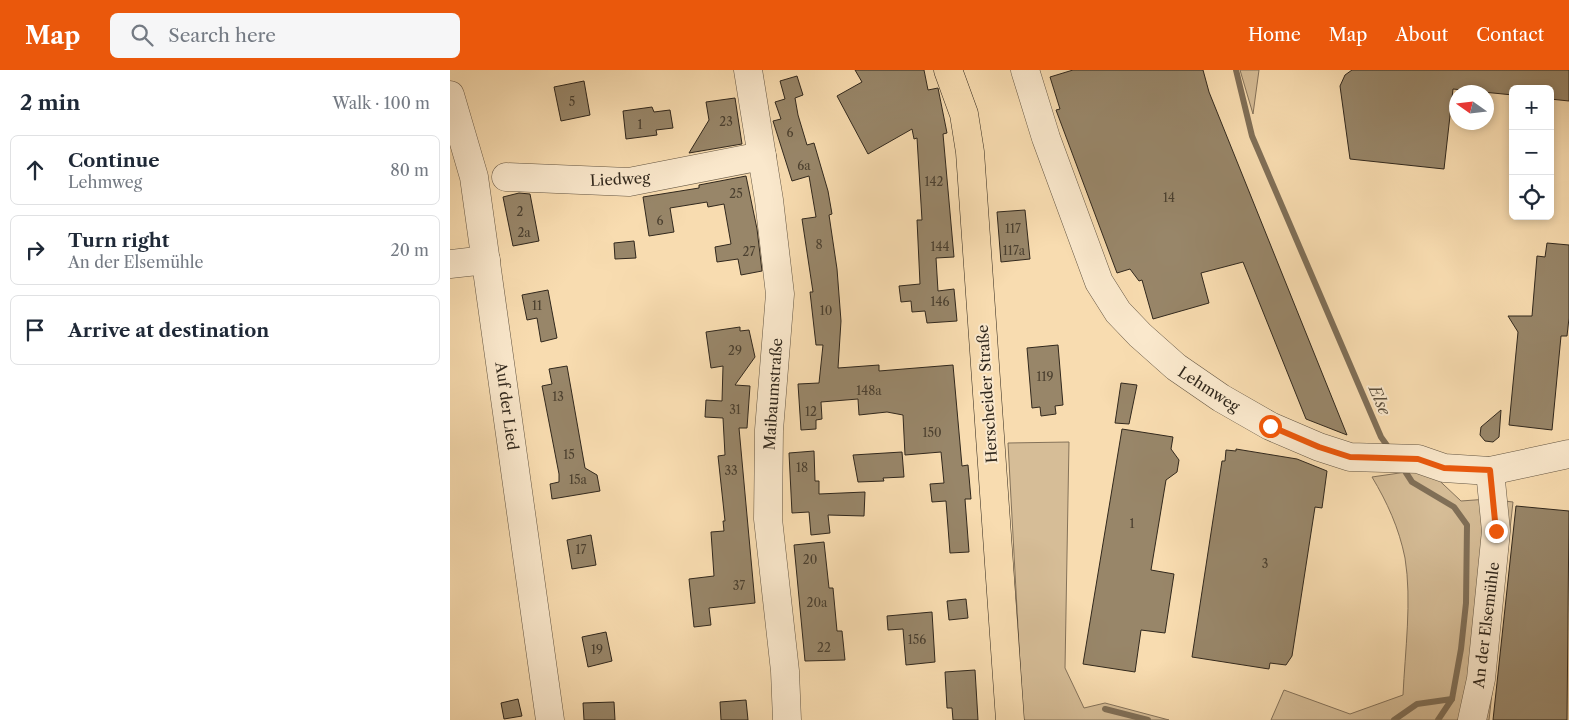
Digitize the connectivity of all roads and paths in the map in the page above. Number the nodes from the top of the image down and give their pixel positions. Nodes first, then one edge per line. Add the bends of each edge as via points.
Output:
1 (748, 70) edge
2 (948, 70) edge
3 (1025, 70) edge
4 (450, 95) edge
5 (762, 156) junction
6 (506, 177) dead end
7 (486, 260) junction
8 (450, 264) edge
9 (1569, 454) edge
10 (1490, 470) junction
11 (550, 720) edge
12 (787, 720) edge
13 (1010, 720) edge
14 (1472, 720) edge

1 - 5 street, Maibaumstraße
2 - 13 main road, Herscheider Straße via 964,114 970,152
3 - 10 street, Lehmweg via 1046,138 1099,282 1118,312 1176,367 1270,426 1319,447 1350,457 1418,459 1444,468
4 - 7 street, Auf der Lied via 474,177
5 - 6 street, Liedweg via 629,182
5 - 12 street, Maibaumstraße via 780,294 769,430 768,519 785,671
7 - 8 street
7 - 11 street, Auf der Lied
9 - 10 street, Lehmweg
10 - 14 street, An der Elsemühle via 1496,531 1481,679

